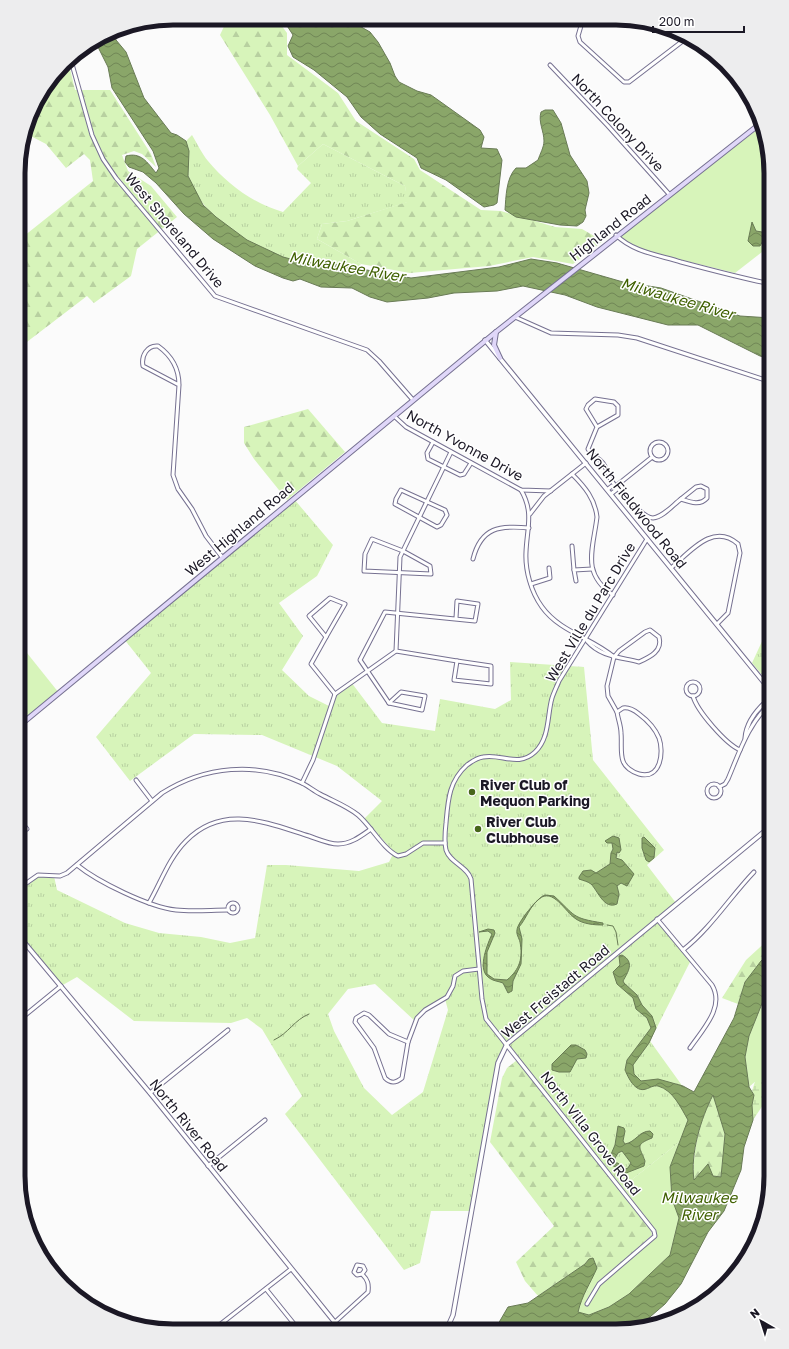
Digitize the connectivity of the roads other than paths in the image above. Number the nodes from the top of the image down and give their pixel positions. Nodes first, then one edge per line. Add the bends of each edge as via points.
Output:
1 (581, 25) edge
2 (683, 41) edge
3 (72, 64) edge
4 (550, 65) dead end
5 (756, 127) edge
6 (669, 194) junction
7 (616, 236) junction
8 (764, 283) edge
9 (515, 317) junction
10 (496, 332) junction
11 (485, 340) junction
12 (474, 350) joint
13 (500, 358) junction
14 (764, 380) edge
15 (179, 385) junction
16 (413, 400) junction
17 (394, 416) junction
18 (597, 427) junction
19 (432, 442) junction
20 (451, 452) junction
21 (651, 458) junction
22 (471, 463) junction
23 (586, 463) junction
24 (444, 467) junction
25 (572, 474) junction
26 (616, 486) junction
27 (608, 489) junction
28 (521, 490) junction
29 (551, 492) junction
30 (611, 494) junction
31 (681, 499) junction
32 (426, 502) junction
33 (530, 514) junction
34 (419, 517) junction
35 (529, 528) junction
36 (647, 538) junction
37 (572, 546) dead end
38 (403, 551) junction
39 (222, 558) junction
40 (473, 558) dead end
41 (549, 568) dead end
42 (671, 568) junction
43 (592, 569) junction
44 (574, 570) junction
45 (398, 572) junction
46 (576, 581) dead end
47 (531, 584) junction
48 (613, 595) junction
49 (396, 613) junction
50 (456, 618) junction
51 (717, 624) junction
52 (326, 637) junction
53 (586, 640) junction
54 (396, 652) junction
55 (614, 657) junction
56 (457, 661) junction
57 (368, 670) junction
58 (764, 682) edge
59 (335, 694) junction
60 (693, 696) junction
61 (389, 702) junction
62 (764, 706) edge
63 (617, 712) junction
64 (25, 721) edge
65 (740, 750) junction
66 (136, 780) dead end
67 (302, 784) junction
68 (719, 787) junction
69 (152, 801) junction
70 (25, 827) edge
71 (27, 829) dead end
72 (371, 829) junction
73 (764, 832) edge
74 (445, 844) junction
75 (77, 864) junction
76 (754, 872) dead end
77 (25, 883) edge
78 (149, 903) junction
79 (228, 910) dead end
80 (657, 920) junction
81 (25, 943) edge
82 (683, 950) junction
83 (480, 969) junction
84 (61, 986) junction
85 (25, 1015) edge
86 (228, 1030) dead end
87 (408, 1042) junction
88 (507, 1044) junction
89 (690, 1048) dead end
90 (150, 1093) junction
91 (265, 1120) dead end
92 (208, 1166) junction
93 (291, 1269) junction
94 (362, 1274) dead end
95 (266, 1289) junction
96 (587, 1304) dead end
97 (335, 1322) joint
98 (223, 1323) edge
99 (294, 1324) edge
100 (449, 1324) edge

1 - 2 street via 578,36 580,42 624,82 629,82
3 - 16 street, West Shoreland Drive via 92,135 103,159 215,296 367,350
4 - 6 street, North Colony Drive
5 - 6 main road, Highland Road
6 - 7 main road, Highland Road
7 - 8 street via 624,243 640,250 734,277
7 - 9 main road, Highland Road
9 - 10 main road, Highland Road
9 - 14 street via 551,333 637,338
10 - 11 main road, Highland Road
10 - 13 main road via 494,345
11 - 12 main road, Highland Road
11 - 13 street, North Fieldwood Road
12 - 16 main road, West Highland Road
13 - 23 street, North Fieldwood Road
15 - 15 street via 179,373 164,350 158,346 150,348 143,357 143,366
15 - 39 street via 173,475 178,489
16 - 17 main road, West Highland Road
17 - 19 street, North Yvonne Drive via 401,424
17 - 39 main road, West Highland Road
18 - 18 street via 618,416 618,406 614,402 595,399 588,405 586,410
18 - 26 street via 588,449 591,455 603,463
19 - 20 street, North Yvonne Drive
19 - 24 street via 427,457
20 - 22 street, North Yvonne Drive
20 - 24 street
21 - 21 street via 660,460 665,457 668,451 665,445 660,442 653,444 650,450
21 - 26 street
22 - 24 street via 462,476
22 - 28 street, North Yvonne Drive
23 - 25 street
23 - 27 street, North Fieldwood Road
24 - 32 street
25 - 29 street
25 - 43 street via 589,493 596,510 590,562
26 - 27 street
26 - 30 street via 616,490
26 - 31 street via 625,498 648,517 661,515
27 - 30 street, North Fieldwood Road
28 - 29 street, North Yvonne Drive
28 - 33 street
29 - 33 street via 544,496
30 - 36 street, North Fieldwood Road
31 - 31 street via 702,502 708,498 708,493 701,486 696,487
32 - 34 street
32 - 34 street via 444,510 447,515 439,526
32 - 34 street via 404,490 396,499 395,504
33 - 35 street
34 - 38 street
35 - 40 street via 506,526 490,532 483,537
35 - 47 street via 526,553
36 - 42 street, North Fieldwood Road
36 - 48 street, West Ville du Parc Drive
37 - 44 street
38 - 45 street
38 - 45 street via 430,566 431,574
38 - 45 street via 372,539 365,554 364,571
39 - 64 main road, West Highland Road
41 - 47 street via 550,578
42 - 51 street, North Fieldwood Road
42 - 51 street via 704,540 713,536 731,537 738,544 740,553 728,613
43 - 44 street
43 - 48 street via 599,583
44 - 46 street
45 - 49 street
47 - 53 street via 542,607 553,619
48 - 53 street, West Ville du Parc Drive
49 - 50 street
49 - 54 street
49 - 57 street via 385,612 360,660
50 - 50 street via 474,621 478,604 457,601
51 - 58 street, North Fieldwood Road
52 - 52 street via 345,604 330,598 309,616
52 - 59 street via 311,664
53 - 55 street
53 - 74 street, West Ville du Parc Drive via 559,681 552,698 541,746 526,758 518,760 485,756 476,758 453,782 449,791
54 - 56 street
54 - 57 street
55 - 55 street via 639,662 658,650 659,637 650,630 645,632
55 - 63 street via 607,686 608,696
56 - 56 street via 491,666 492,684 454,680
57 - 59 street
57 - 61 street
59 - 67 street via 313,760
60 - 60 street via 700,690 694,682 687,684 686,688 687,693
60 - 65 street via 726,740
61 - 61 street via 422,710 426,696 401,692
62 - 65 street via 745,732
63 - 63 street via 622,760 627,768 645,775 655,771 662,753 654,729 634,710 623,708
65 - 68 street via 728,779
66 - 69 street
67 - 69 street via 260,771 219,771 200,774 178,783
67 - 72 street via 353,811
68 - 68 street via 713,784 709,786 709,796 716,798 719,795
69 - 75 street
70 - 71 street
72 - 74 street via 388,849 398,856 423,843
72 - 78 street via 354,840 338,844 252,819 229,820 208,825 197,831 176,853
73 - 80 street, West Freistadt Road
74 - 83 street, North Villa Grove Road via 449,855 466,869 471,880
75 - 77 street via 60,876 34,876
75 - 78 street via 98,878
76 - 82 street via 702,934
78 - 79 street via 181,910
80 - 82 street
80 - 88 street, West Freistadt Road
81 - 84 street, North River Road
82 - 89 street via 712,985 717,1001
83 - 87 street via 463,971 455,976 447,997 417,1018
83 - 88 street, North Villa Grove Road via 485,1015
84 - 85 street
84 - 90 street, North River Road
86 - 90 street
87 - 87 street via 389,1034 364,1012 356,1018 358,1028 372,1043 379,1056 385,1078 389,1082 394,1083 402,1078
88 - 96 street, North Villa Grove Road via 654,1231 655,1236 599,1284
88 - 100 street, West Freistadt Road via 498,1063 453,1315
90 - 92 street, North River Road
91 - 92 street
92 - 93 street, North River Road
93 - 95 street
93 - 97 street, North River Road
94 - 97 street via 366,1278 368,1292
95 - 98 street
95 - 99 street

